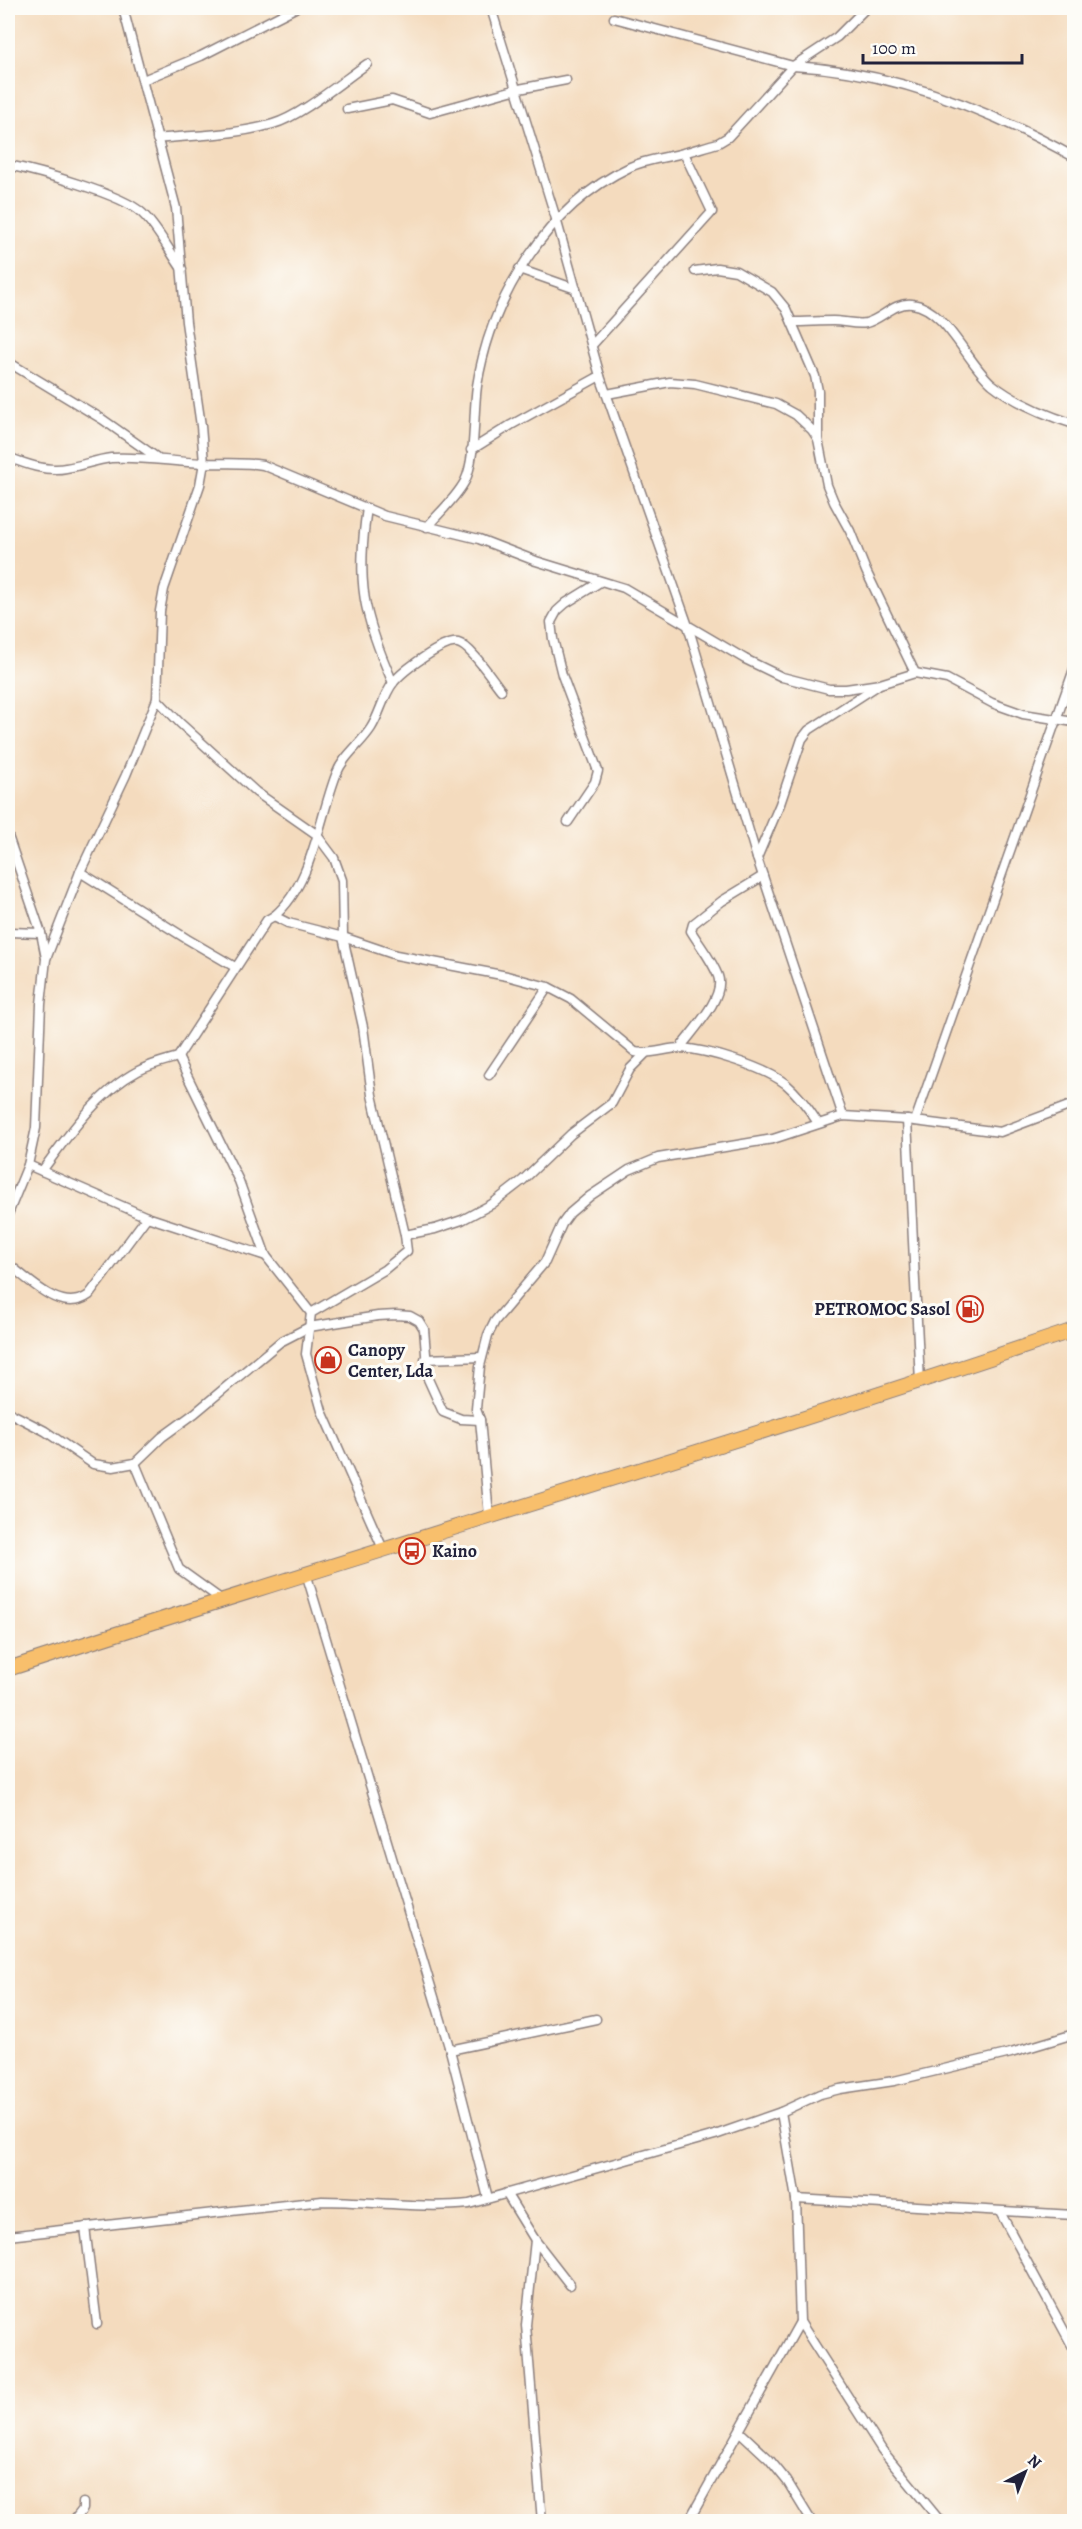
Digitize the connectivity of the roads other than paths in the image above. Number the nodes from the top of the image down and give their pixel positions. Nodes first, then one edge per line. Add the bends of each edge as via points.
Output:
1 (123, 8) edge
2 (295, 8) edge
3 (491, 8) edge
4 (866, 8) edge
5 (614, 18) dead end
6 (367, 64) dead end
7 (793, 66) junction
8 (143, 80) junction
9 (566, 80) dead end
10 (514, 90) junction
11 (347, 109) dead end
12 (157, 138) junction
13 (684, 153) junction
14 (1074, 157) edge
15 (8, 165) edge
16 (557, 222) junction
17 (519, 269) junction
18 (182, 270) junction
19 (695, 271) dead end
20 (576, 289) junction
21 (792, 322) junction
22 (593, 344) junction
23 (8, 362) edge
24 (600, 376) junction
25 (607, 394) junction
26 (1074, 424) edge
27 (818, 440) junction
28 (471, 450) junction
29 (8, 457) edge
30 (157, 458) junction
31 (204, 463) junction
32 (366, 508) junction
33 (427, 526) junction
34 (600, 582) junction
35 (688, 626) junction
36 (1074, 669) edge
37 (915, 673) junction
38 (393, 683) junction
39 (880, 684) junction
40 (501, 690) dead end
41 (157, 699) junction
42 (1057, 719) junction
43 (1074, 722) edge
44 (568, 822) dead end
45 (316, 834) junction
46 (8, 836) edge
47 (757, 858) junction
48 (80, 872) junction
49 (763, 876) junction
50 (274, 916) junction
51 (8, 932) edge
52 (41, 933) junction
53 (343, 937) junction
54 (46, 959) junction
55 (235, 967) junction
56 (548, 987) junction
57 (680, 1048) junction
58 (645, 1054) junction
59 (178, 1057) junction
60 (489, 1076) dead end
61 (1074, 1104) edge
62 (843, 1116) junction
63 (911, 1121) junction
64 (818, 1123) junction
65 (28, 1165) junction
66 (42, 1171) junction
67 (8, 1214) edge
68 (147, 1216) junction
69 (405, 1235) junction
70 (266, 1256) junction
71 (8, 1264) edge
72 (311, 1313) junction
73 (309, 1327) junction
74 (1074, 1330) edge
75 (482, 1357) junction
76 (425, 1359) junction
77 (920, 1382) junction
78 (8, 1412) edge
79 (480, 1420) junction
80 (135, 1463) junction
81 (489, 1515) junction
82 (383, 1549) junction
83 (306, 1573) junction
84 (222, 1600) junction
85 (8, 1669) edge
86 (596, 2019) dead end
87 (1074, 2034) edge
88 (450, 2050) junction
89 (781, 2112) junction
90 (506, 2193) junction
91 (488, 2198) junction
92 (796, 2199) junction
93 (1000, 2212) junction
94 (1074, 2215) edge
95 (86, 2228) junction
96 (8, 2236) edge
97 (535, 2240) junction
98 (570, 2285) dead end
99 (800, 2322) junction
100 (97, 2324) dead end
101 (1074, 2349) edge
102 (740, 2432) junction
103 (83, 2503) dead end
104 (74, 2522) edge
105 (542, 2522) edge
106 (688, 2522) edge
107 (812, 2522) edge
108 (940, 2522) edge

1 - 8 street
2 - 8 street via 201,56
3 - 10 street
4 - 7 street via 837,37
5 - 7 street
6 - 12 street via 275,124
7 - 13 street via 728,137
7 - 14 street via 886,79 921,89 1020,128
8 - 12 street
9 - 10 street
10 - 11 street via 430,113 392,100
10 - 16 street
12 - 18 street via 176,208
13 - 16 street via 632,166 606,180 575,202
13 - 22 street via 712,212
15 - 18 street via 129,203 148,220
16 - 17 street
16 - 20 street
17 - 20 street
17 - 28 street via 500,307 486,350 477,386
18 - 31 street
19 - 21 street via 717,268 736,271 754,280 772,292
20 - 22 street
21 - 26 street via 865,323 895,307 915,304 932,313 990,382 1040,412
21 - 27 street via 816,383
22 - 24 street
23 - 30 street
24 - 25 street
24 - 28 street
25 - 27 street via 670,382 723,389 776,404 796,415
25 - 35 street
27 - 37 street via 834,502
28 - 33 street via 466,478
29 - 30 street via 30,466 64,469 91,461
30 - 31 street
31 - 32 street via 263,465
31 - 41 street via 164,589
32 - 33 street
32 - 38 street via 360,550 362,589 373,638
33 - 34 street via 479,538
34 - 35 street via 624,588
34 - 44 street via 566,603 551,622 562,675 598,771
35 - 39 street via 782,677 829,689
35 - 47 street
36 - 42 street
37 - 39 street
37 - 42 street via 947,679 1023,714
38 - 40 street via 446,644 458,643
38 - 45 street via 371,727 336,773
39 - 47 street via 808,730
41 - 45 street via 256,792
41 - 48 street
42 - 43 street
42 - 63 street
45 - 50 street via 302,879 291,899
45 - 53 street via 334,858 342,880
46 - 52 street
47 - 49 street
48 - 54 street
48 - 55 street
49 - 57 street via 693,924 692,931 721,984 718,996
49 - 62 street
50 - 53 street
50 - 55 street via 267,920
51 - 52 street
52 - 54 street
53 - 56 street via 396,955
53 - 69 street via 363,1027 372,1095
54 - 65 street via 36,1128
55 - 59 street
56 - 58 street via 571,999 635,1052
56 - 60 street
57 - 58 street
57 - 64 street via 728,1059 773,1076 808,1107
58 - 69 street via 630,1069 612,1103 492,1204 462,1220
59 - 66 street via 152,1064 121,1082 75,1129
59 - 70 street via 239,1181
61 - 63 street via 1000,1132
62 - 63 street
62 - 64 street
63 - 77 street
64 - 75 street via 773,1139 658,1158 628,1170 590,1196 570,1213 545,1262 495,1321
65 - 66 street
65 - 67 street
66 - 68 street
68 - 70 street
68 - 71 street via 81,1300 59,1301
69 - 72 street via 407,1251 399,1258
70 - 72 street
72 - 73 street
73 - 76 street via 378,1316 410,1316 420,1321 424,1329
73 - 80 street via 280,1342
73 - 82 street via 306,1354 322,1411
74 - 77 main road
75 - 76 street
75 - 79 street via 476,1410
76 - 79 street via 428,1379 443,1412 461,1419
77 - 81 main road
78 - 80 street via 45,1431 93,1464 113,1467
79 - 81 street
80 - 84 street via 179,1569
81 - 82 main road
82 - 83 main road
83 - 84 main road
83 - 88 street
84 - 85 main road
86 - 88 street
87 - 89 street via 1011,2053 820,2094
88 - 91 street
89 - 90 street via 715,2135
89 - 92 street
90 - 91 street
90 - 97 street
91 - 95 street via 469,2204 432,2206 322,2201
92 - 93 street
92 - 99 street
93 - 94 street
93 - 101 street
95 - 96 street
95 - 100 street
97 - 98 street
97 - 105 street via 526,2325
99 - 102 street
99 - 108 street via 882,2450
102 - 106 street
102 - 107 street via 770,2459
103 - 104 street

